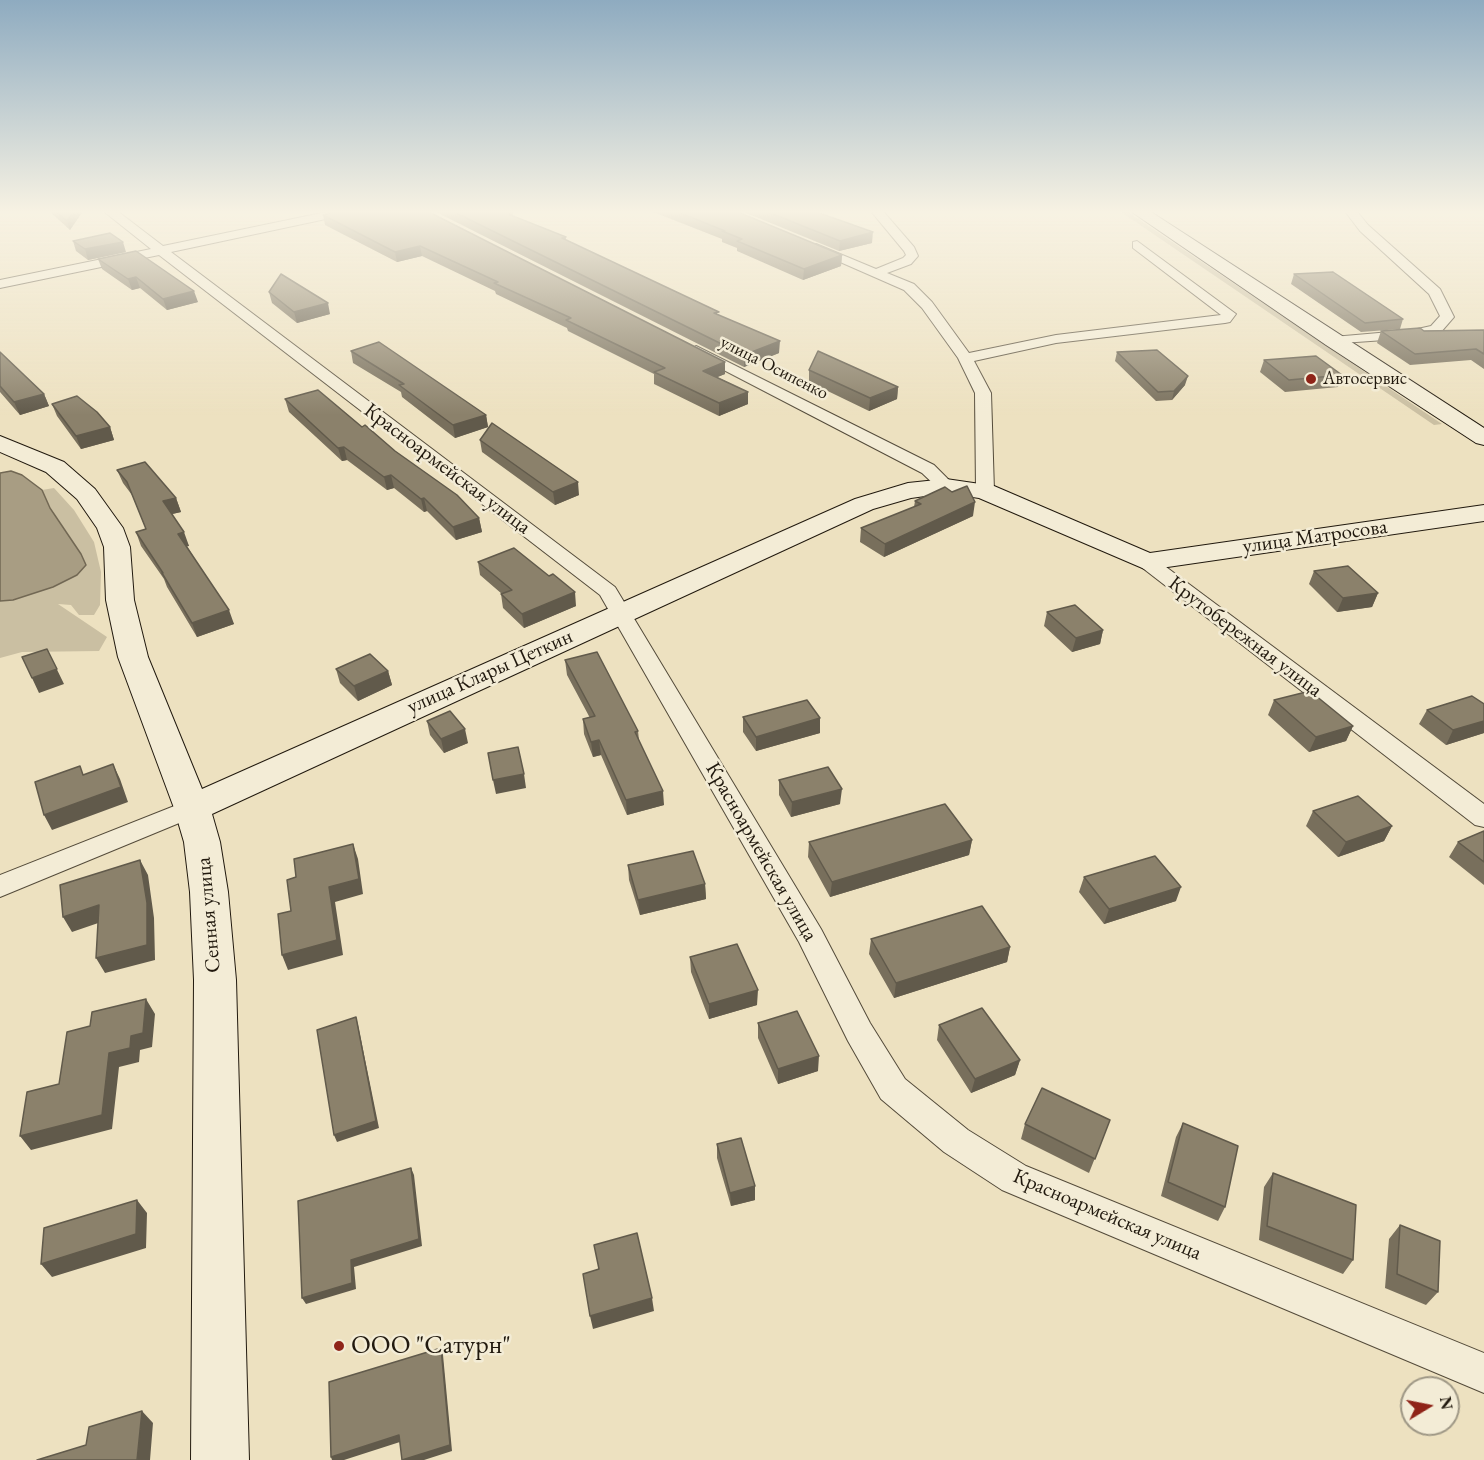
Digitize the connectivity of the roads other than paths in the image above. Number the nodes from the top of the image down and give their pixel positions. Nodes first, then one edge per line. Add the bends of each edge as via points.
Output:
1 (30, 278) edge
2 (195, 278) edge
3 (889, 278) edge
4 (1181, 278) edge
5 (1239, 278) edge
6 (1420, 278) edge
7 (0, 284) edge
8 (680, 341) edge
9 (1333, 341) junction
10 (965, 358) junction
11 (1484, 438) edge
12 (0, 443) edge
13 (946, 486) junction
14 (985, 491) junction
15 (1484, 513) edge
16 (1147, 562) junction
17 (621, 613) junction
18 (192, 808) junction
19 (1484, 818) edge
20 (0, 886) edge
21 (1484, 1373) edge
22 (220, 1460) edge

1 - 7 street
2 - 17 street, Красноармейская улица via 608,591
3 - 10 street via 909,287 927,305
4 - 10 street via 1229,314 1225,319 1056,339
5 - 9 street
6 - 9 street via 1436,292 1447,317 1436,329
8 - 13 street, улица Осипенко via 928,469
9 - 11 street
10 - 14 street via 983,393
12 - 18 street, Сенная улица via 55,467 86,494 110,528 117,548 120,600 133,657
13 - 14 street, улица Клары Цеткин
13 - 17 street, улица Клары Цеткин via 908,491 864,504
14 - 16 street, Крутобережная улица
15 - 16 street, улица Матросова
16 - 19 street, Крутобережная улица
17 - 18 street, улица Клары Цеткин
17 - 21 street, Красноармейская улица via 811,937 893,1089 956,1140 1014,1178
18 - 20 street, улица Клары Цеткин
18 - 22 street, Сенная улица via 202,842 209,892 215,980

